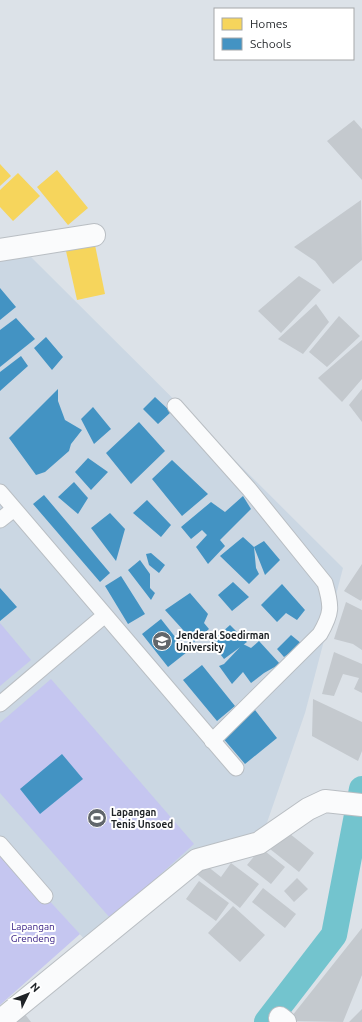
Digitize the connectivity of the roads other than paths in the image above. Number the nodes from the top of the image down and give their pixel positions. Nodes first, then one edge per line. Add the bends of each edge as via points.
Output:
1 (94, 235) dead end
2 (0, 250) edge
3 (175, 406) dead end
4 (0, 492) edge
5 (14, 509) junction
6 (0, 520) edge
7 (105, 615) junction
8 (0, 704) edge
9 (212, 740) junction
10 (236, 768) dead end
11 (353, 804) edge
12 (0, 844) edge
13 (46, 896) dead end
14 (0, 1021) edge

1 - 2 street
3 - 9 lane via 249,489 325,583 329,597 330,617 320,634
4 - 5 lane
5 - 6 lane
5 - 7 lane
7 - 8 lane
7 - 9 lane
9 - 10 lane
11 - 14 street via 325,801 308,809 259,843 197,860
12 - 13 lane

